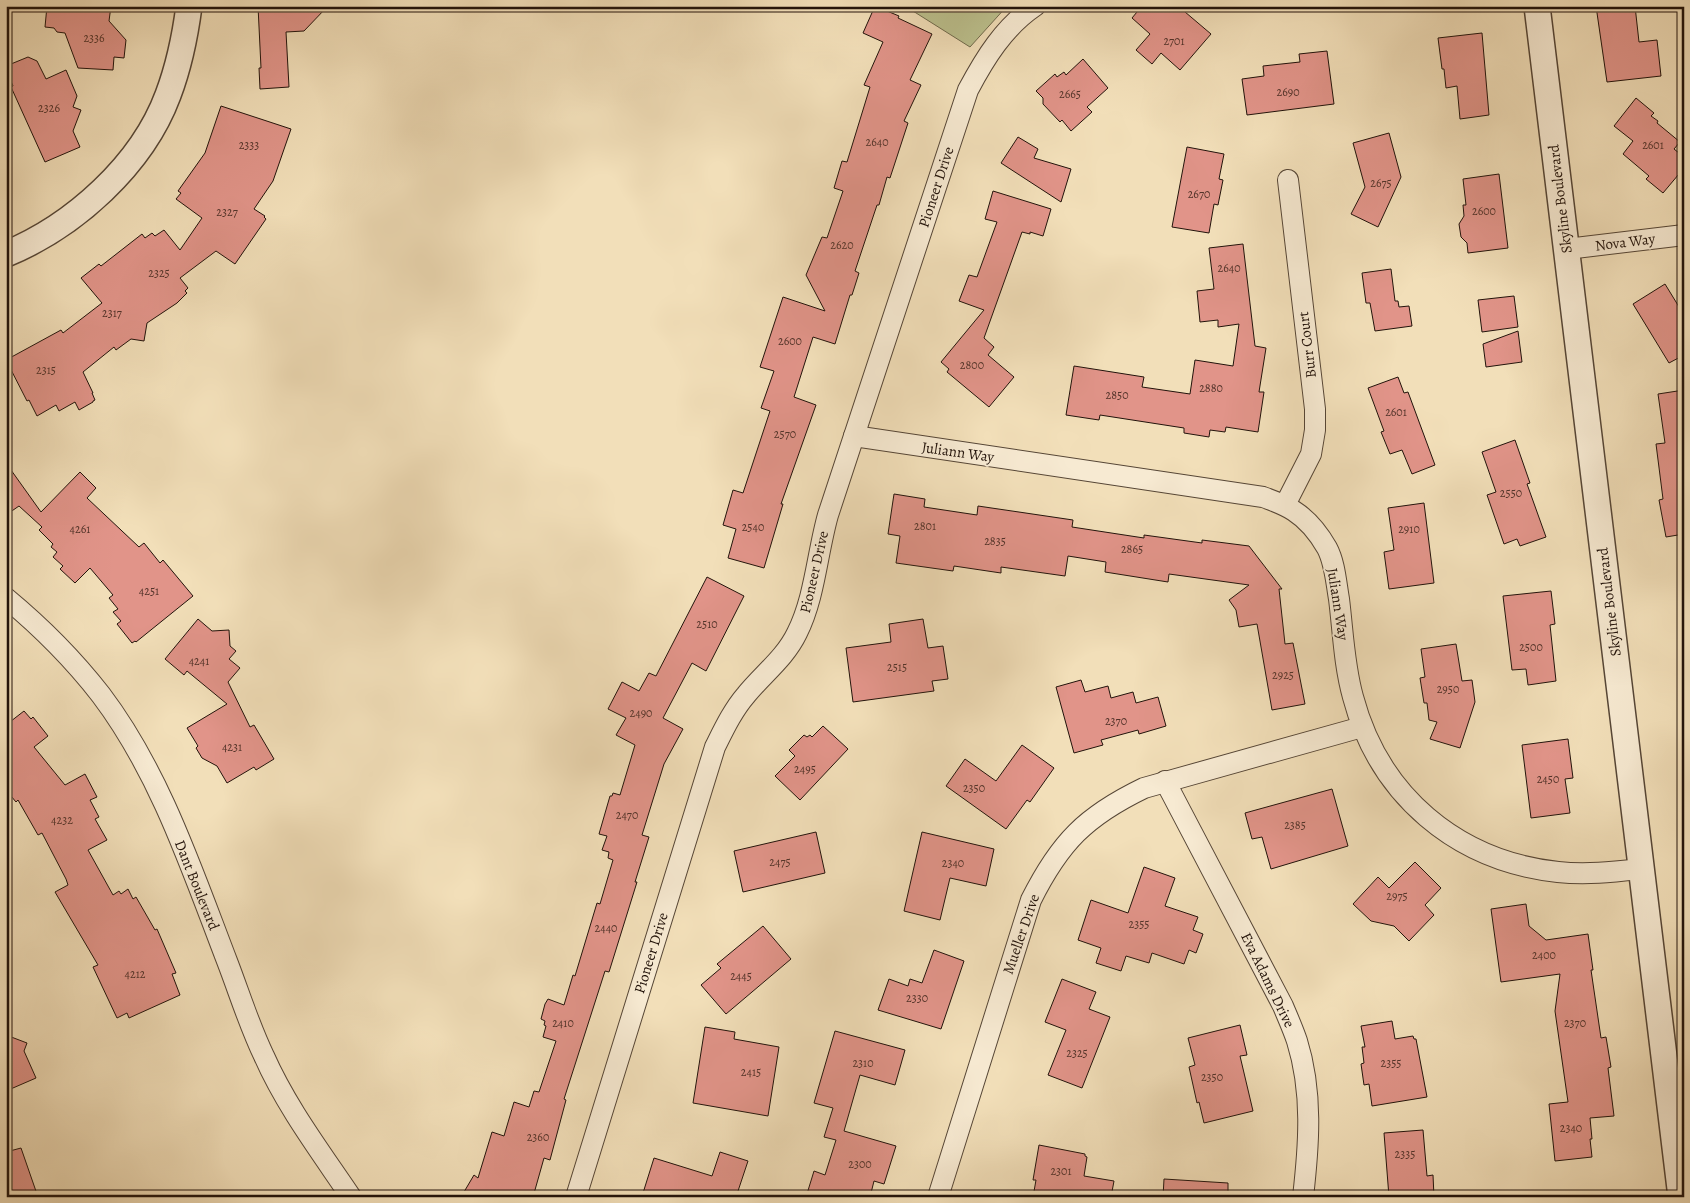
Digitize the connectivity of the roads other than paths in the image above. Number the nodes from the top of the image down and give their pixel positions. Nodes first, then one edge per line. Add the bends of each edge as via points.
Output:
1 (189, 6) edge
2 (1035, 6) edge
3 (1537, 6) edge
4 (1288, 180) dead end
5 (1684, 235) edge
6 (1567, 249) junction
7 (6, 254) edge
8 (854, 436) junction
9 (1285, 505) junction
10 (6, 598) edge
11 (1362, 727) junction
12 (1165, 780) junction
13 (1641, 870) junction
14 (351, 1197) edge
15 (576, 1197) edge
16 (938, 1197) edge
17 (1303, 1197) edge
18 (1681, 1197) edge

1 - 7 street via 184,39 167,97 134,155 83,209 56,229
2 - 8 street, Pioneer Drive via 1002,36 968,90
3 - 6 street, Skyline Boulevard
4 - 9 street, Burr Court via 1316,430 1311,454
5 - 6 street, Nova Way
6 - 13 street, Skyline Boulevard
8 - 9 street, Juliann Way via 1264,497
8 - 15 street, Pioneer Drive via 828,515 807,610 797,634 782,656 746,695 715,747
9 - 11 street, Juliann Way via 1312,526 1327,548 1335,569 1349,679
10 - 14 street, Dant Boulevard via 81,671 102,697 143,762 200,892 264,1058 289,1104
11 - 12 street, Mueller Drive
11 - 13 street, Juliann Way via 1392,781 1423,815 1446,833 1483,852 1521,865 1558,872
12 - 16 street, Mueller Drive via 1115,802 1088,821 1062,846 1044,873 1030,900
12 - 17 street, Eva Adams Drive via 1283,1006 1297,1043 1306,1080 1309,1121
13 - 18 street, Skyline Boulevard

